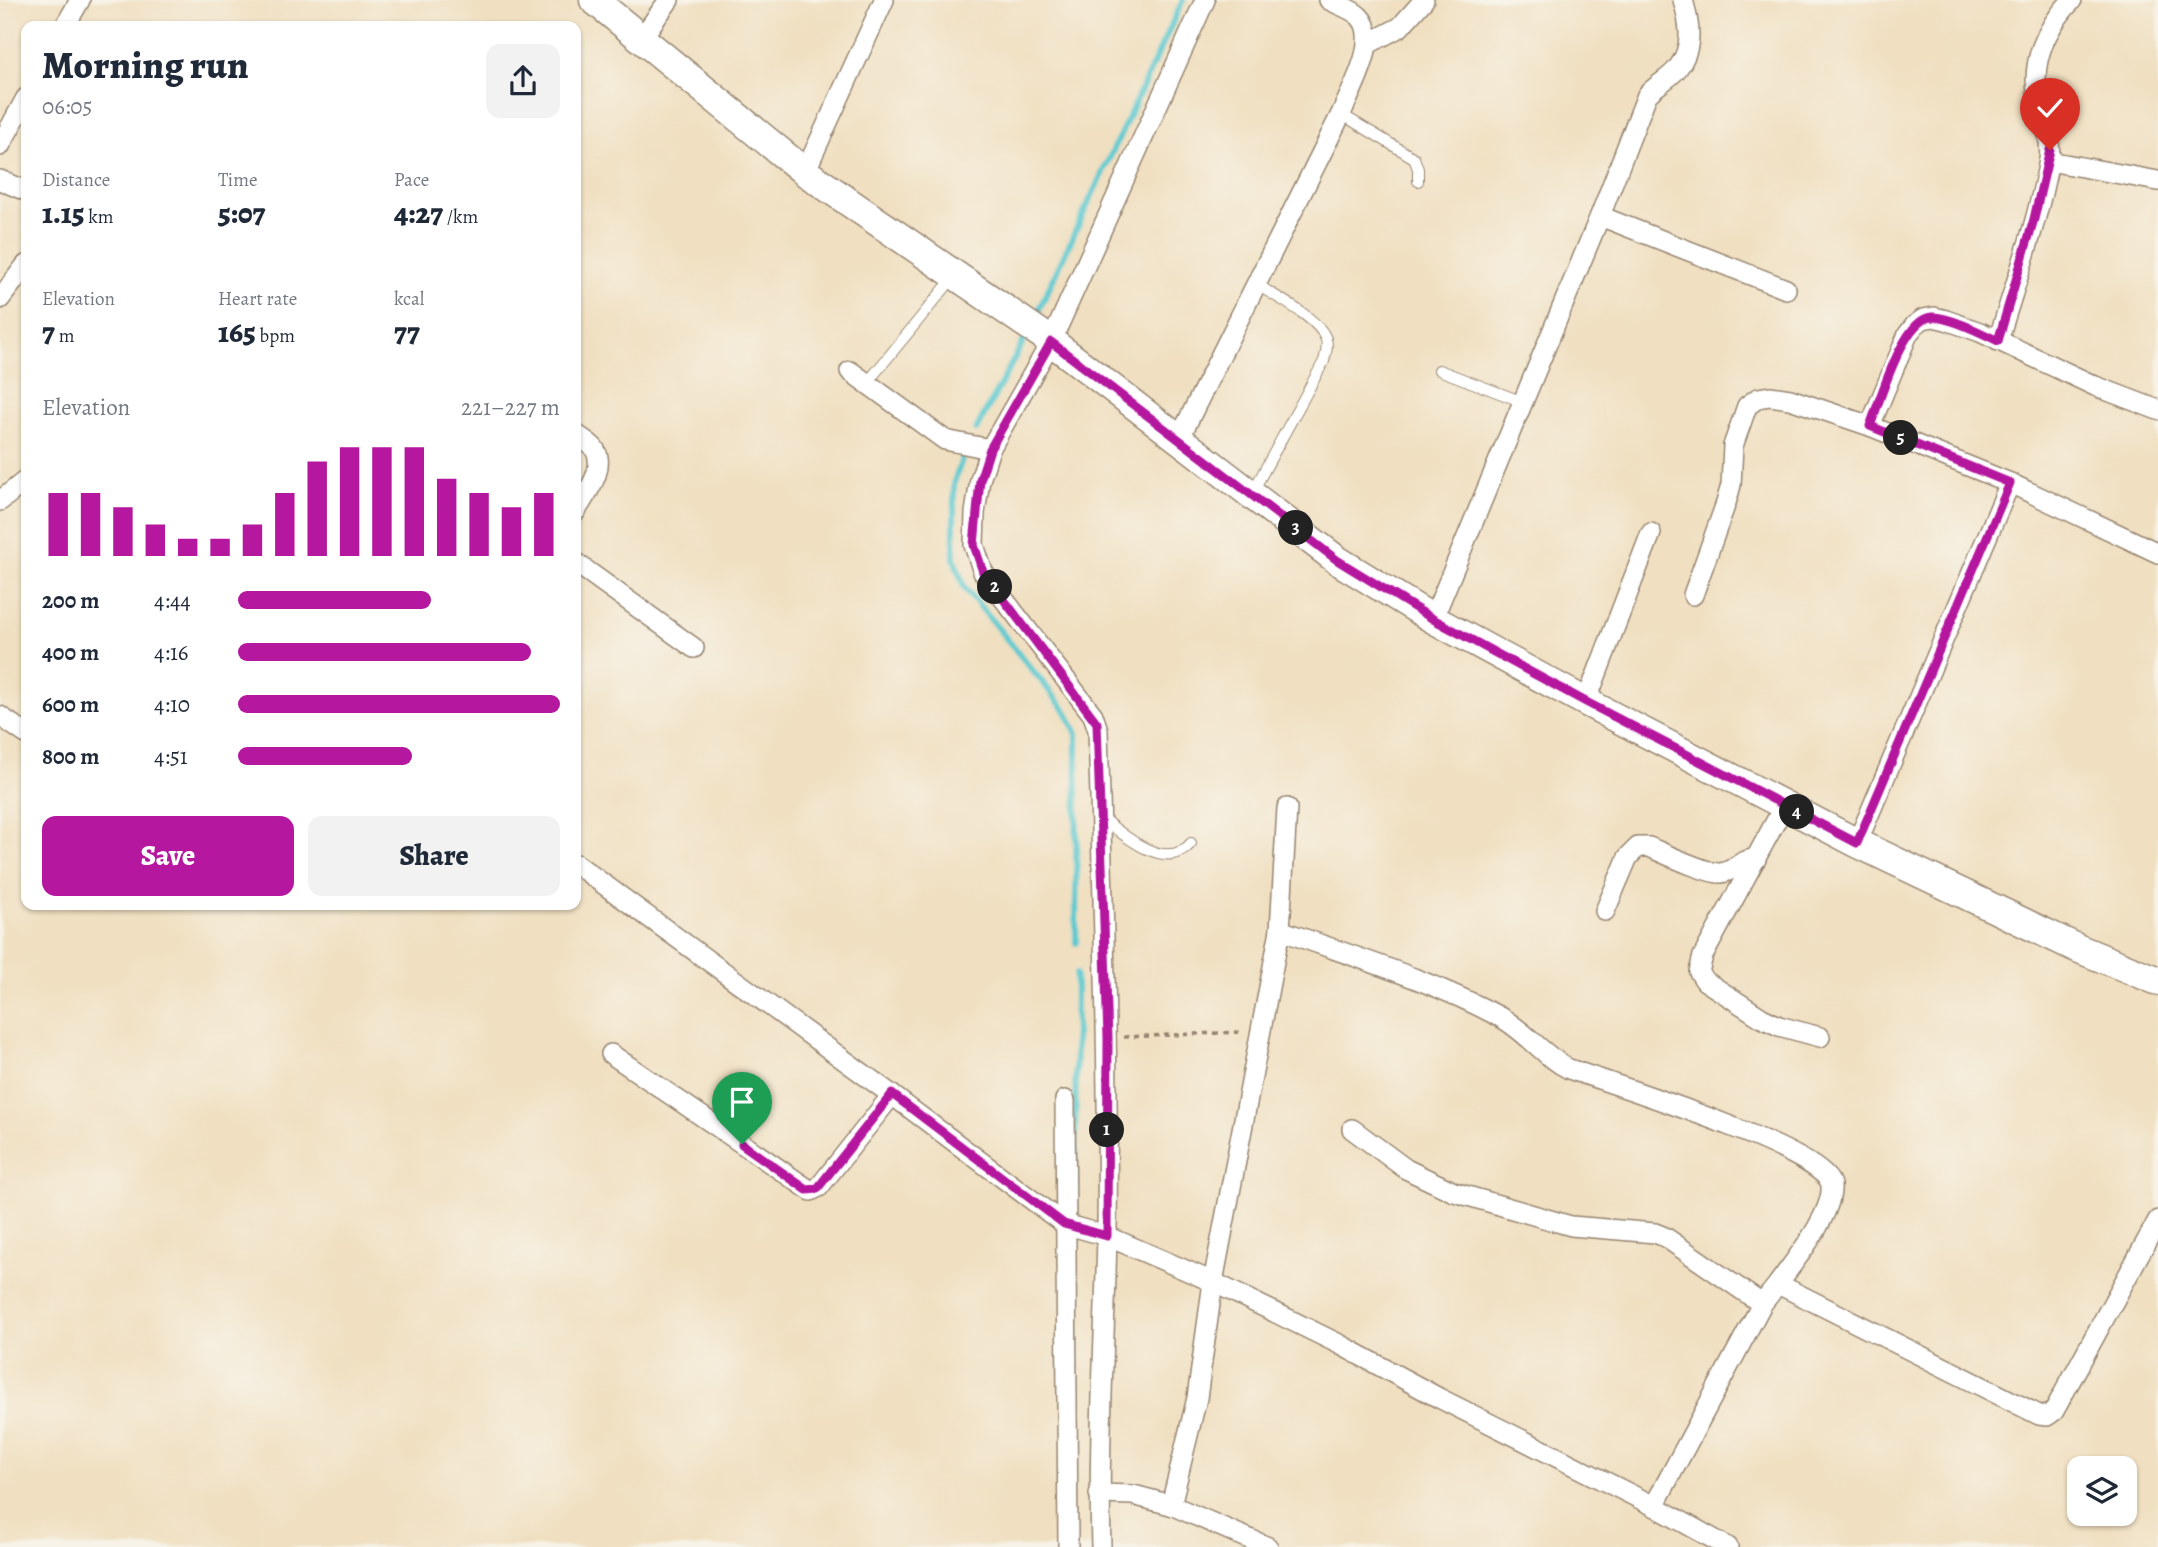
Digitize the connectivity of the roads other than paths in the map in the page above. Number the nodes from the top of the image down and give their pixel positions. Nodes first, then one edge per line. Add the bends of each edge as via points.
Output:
1 (79, 0) edge
2 (594, 0) edge
3 (669, 0) edge
4 (884, 0) edge
5 (1205, 0) edge
6 (1329, 0) edge
7 (1424, 0) edge
8 (1683, 0) edge
9 (2073, 0) edge
10 (68, 21) edge
11 (641, 38) junction
12 (1368, 44) junction
13 (21, 107) edge
14 (1341, 114) junction
15 (0, 146) edge
16 (2049, 162) junction
17 (805, 172) junction
18 (0, 180) edge
19 (1418, 181) dead end
20 (2158, 181) edge
21 (21, 189) edge
22 (1600, 216) junction
23 (21, 272) edge
24 (956, 275) junction
25 (1256, 284) junction
26 (1786, 289) dead end
27 (0, 299) edge
28 (1047, 339) junction
29 (1998, 341) junction
30 (1439, 370) dead end
31 (850, 371) dead end
32 (867, 383) junction
33 (1523, 402) junction
34 (2158, 410) edge
35 (1870, 426) junction
36 (581, 438) edge
37 (1178, 439) junction
38 (990, 449) junction
39 (2010, 483) junction
40 (21, 484) edge
41 (1252, 494) junction
42 (0, 501) edge
43 (581, 503) edge
44 (1651, 533) dead end
45 (2158, 553) edge
46 (581, 568) edge
47 (1693, 595) dead end
48 (1433, 619) junction
49 (694, 648) dead end
50 (1586, 702) junction
51 (0, 716) edge
52 (21, 731) edge
53 (1784, 806) junction
54 (1287, 808) dead end
55 (1101, 817) junction
56 (1191, 842) dead end
57 (1857, 843) junction
58 (1756, 859) junction
59 (581, 868) edge
60 (1605, 911) dead end
61 (1280, 930) junction
62 (2077, 948) junction
63 (2158, 981) edge
64 (2158, 1001) edge
65 (1820, 1037) dead end
66 (611, 1054) dead end
67 (892, 1094) junction
68 (1065, 1100) dead end
69 (1352, 1129) dead end
70 (2158, 1220) edge
71 (1068, 1225) junction
72 (1104, 1235) junction
73 (1213, 1282) junction
74 (1778, 1284) junction
75 (1762, 1304) junction
76 (1099, 1494) junction
77 (1171, 1505) junction
78 (1654, 1506) junction
79 (1068, 1547) edge
80 (1101, 1547) edge
81 (1268, 1547) edge
82 (1728, 1547) edge

1 - 10 street
2 - 11 main road
3 - 11 street
4 - 17 street
5 - 28 street
6 - 12 street via 1359,16
7 - 12 street via 1400,27
8 - 22 street via 1690,35 1686,56 1647,95
9 - 16 street via 2050,27 2038,60 2038,98 2049,139
11 - 17 main road
12 - 14 street
13 - 15 street
14 - 19 lane via 1414,158
14 - 25 street
16 - 20 street
16 - 29 street
17 - 24 main road
18 - 21 street
22 - 26 street
22 - 33 street
23 - 27 street
24 - 28 main road
24 - 32 lane
25 - 37 street
25 - 41 lane via 1312,321 1326,338 1327,350
28 - 37 main road
28 - 38 street
29 - 34 street
29 - 35 street via 1946,320 1923,319 1900,348
30 - 33 lane
31 - 32 street
32 - 38 street via 945,440
33 - 48 street
35 - 39 street
35 - 47 street via 1790,400 1770,396 1751,401 1733,446 1726,503
36 - 43 street via 593,448 598,467
37 - 41 main road
38 - 55 street via 980,480 974,545 983,572 1097,723
39 - 45 street
39 - 57 street
40 - 42 street
41 - 48 main road via 1337,560
44 - 50 street
46 - 49 street
48 - 50 main road
50 - 53 main road
51 - 52 street
53 - 57 main road
53 - 58 street
54 - 61 street
55 - 56 lane via 1124,836 1163,854 1176,855
55 - 72 street via 1108,1038
57 - 62 main road
58 - 60 street via 1714,873 1638,847 1628,857
58 - 65 street via 1703,956 1699,972 1704,981 1762,1018
59 - 67 street
61 - 73 street
61 - 74 street via 1444,990 1504,1019 1569,1069 1731,1126 1821,1170 1831,1186 1824,1214
62 - 63 main road
62 - 64 main road
66 - 67 street via 811,1191 819,1187
67 - 71 street
68 - 71 street
69 - 75 street via 1406,1169 1454,1192 1572,1226 1665,1237
70 - 74 street via 2048,1416
71 - 72 street
71 - 79 street
72 - 73 street
72 - 76 street
73 - 77 street via 1197,1398
73 - 78 street
74 - 75 street
75 - 78 street
76 - 77 street via 1133,1495
76 - 80 street
77 - 81 street
78 - 82 street

